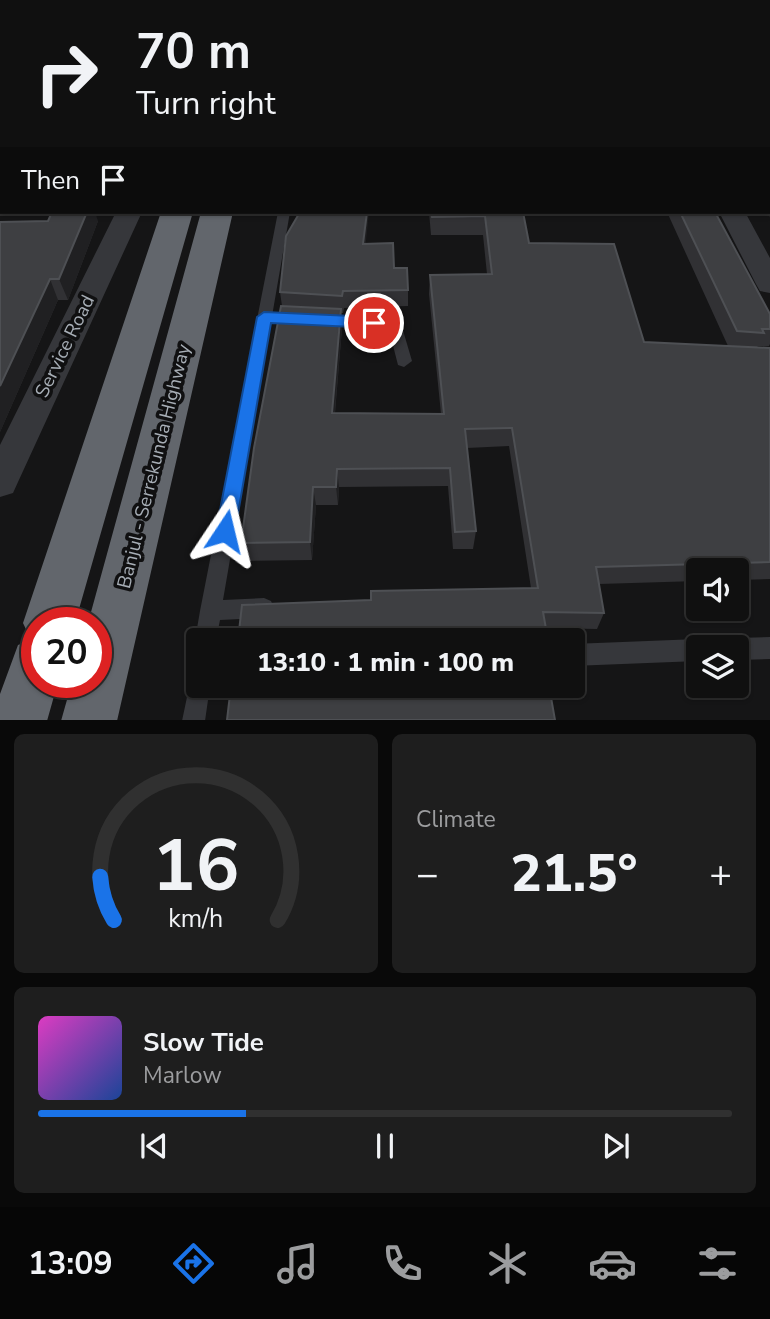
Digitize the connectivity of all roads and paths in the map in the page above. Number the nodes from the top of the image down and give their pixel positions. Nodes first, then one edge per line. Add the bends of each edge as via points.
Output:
1 (128, 214) edge
2 (176, 214) edge
3 (216, 214) edge
4 (284, 214) edge
5 (733, 214) edge
6 (770, 284) edge
7 (306, 319) edge
8 (404, 361) dead end
9 (0, 482) edge
10 (54, 607) edge
11 (290, 607) edge
12 (210, 611) junction
13 (208, 628) edge
14 (770, 648) edge
15 (749, 649) edge
16 (686, 650) edge
17 (585, 654) edge
18 (26, 698) edge
19 (196, 698) edge
20 (19, 720) edge
21 (89, 720) edge
22 (193, 720) edge

1 - 9 street, Service Road
2 - 10 highway
3 - 21 highway, Banjul - Serrekunda Highway
4 - 12 lane via 271,318
5 - 6 street
7 - 8 lane via 374,323 397,331
11 - 12 lane
12 - 13 lane
14 - 15 lane
16 - 17 lane
18 - 20 highway
19 - 22 lane

